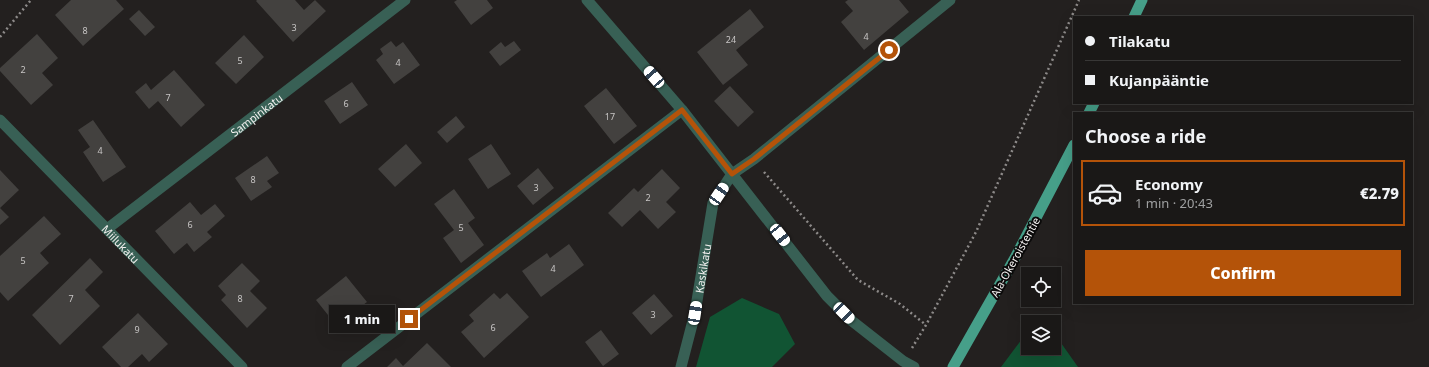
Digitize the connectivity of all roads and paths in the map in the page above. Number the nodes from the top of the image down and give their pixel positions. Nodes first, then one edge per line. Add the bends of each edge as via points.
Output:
1 (31, 0) edge
2 (405, 0) edge
3 (588, 0) edge
4 (950, 0) edge
5 (1079, 0) edge
6 (1142, 0) edge
7 (1134, 16) edge
8 (0, 37) edge
9 (682, 110) junction
10 (0, 120) edge
11 (1073, 147) edge
12 (732, 174) junction
13 (107, 229) junction
14 (926, 325) dead end
15 (242, 367) edge
16 (347, 367) edge
17 (681, 367) edge
18 (914, 367) edge
19 (953, 367) edge

1 - 8 path
2 - 13 street, Sampinkatu
3 - 9 street
4 - 12 street via 754,159
5 - 14 path via 976,232
6 - 7 main road
9 - 12 street
9 - 16 street
10 - 13 street, Miilukatu
11 - 19 main road, Ala-Okeroistentie via 1015,258
12 - 17 street, Kaskikatu via 713,203 695,313
12 - 18 street via 828,296 852,321
13 - 15 street, Miilukatu

